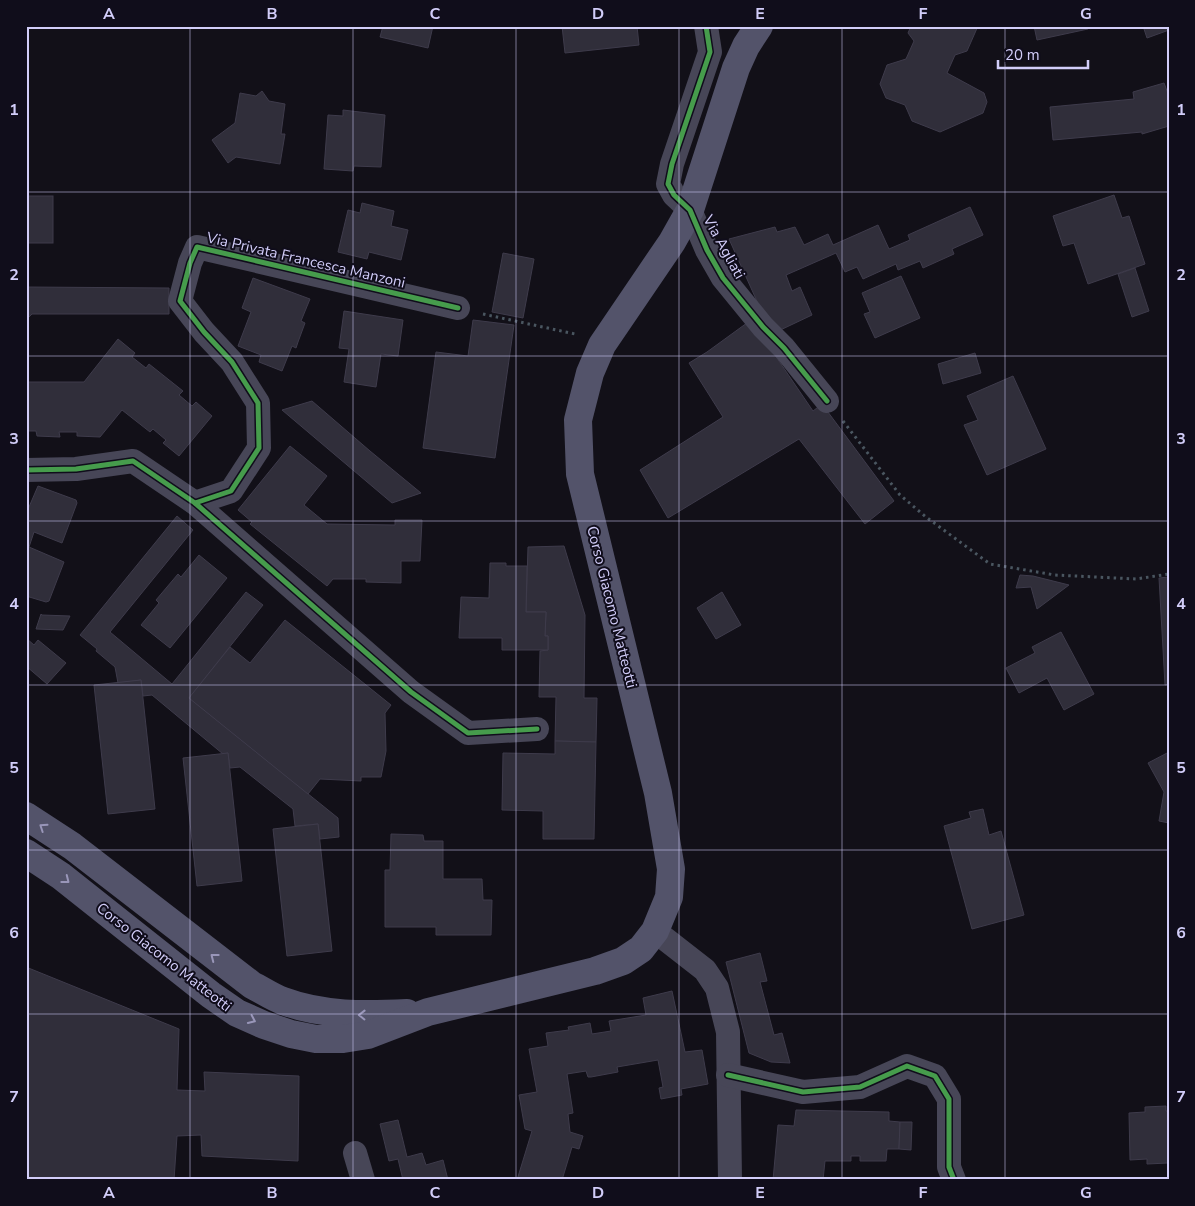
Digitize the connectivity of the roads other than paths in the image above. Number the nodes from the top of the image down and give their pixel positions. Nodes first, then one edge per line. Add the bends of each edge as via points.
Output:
1 (706, 26) edge
2 (759, 26) edge
3 (690, 210) junction
4 (458, 308) road end
5 (828, 401) road end
6 (26, 470) edge
7 (195, 503) junction
8 (537, 729) dead end
9 (26, 816) edge
10 (26, 853) edge
11 (655, 931) junction
12 (428, 1012) junction
13 (728, 1075) junction
14 (355, 1153) dead end
15 (363, 1180) edge
16 (730, 1180) edge
17 (954, 1180) edge

1 - 3 street, Via Agliati via 710,52 668,184 674,195
2 - 3 main road, Corso Giacomo Matteotti via 736,68
3 - 5 street, Via Agliati via 723,278
3 - 11 main road, Corso Giacomo Matteotti via 602,346 590,373 578,420 580,474 658,793 671,869 669,897
4 - 7 street, Via Privata Francesca Manzoni via 197,247 180,301 232,362 258,403 259,448 231,491
6 - 7 street via 76,469 132,461
7 - 8 street via 411,692 468,733
12 -> 9 main road, Corso Giacomo Matteotti via 360,1015 321,1011 283,1001 252,985 72,846
10 -> 12 main road, Corso Giacomo Matteotti via 61,876 211,995 237,1013 264,1025 291,1034 344,1039 368,1035
11 - 12 main road, Corso Giacomo Matteotti via 641,949 604,968
11 - 13 street via 705,970 717,988 728,1032
13 - 16 street
13 - 17 street via 803,1092 860,1088 907,1066 935,1076 949,1099 949,1167
14 - 15 street

